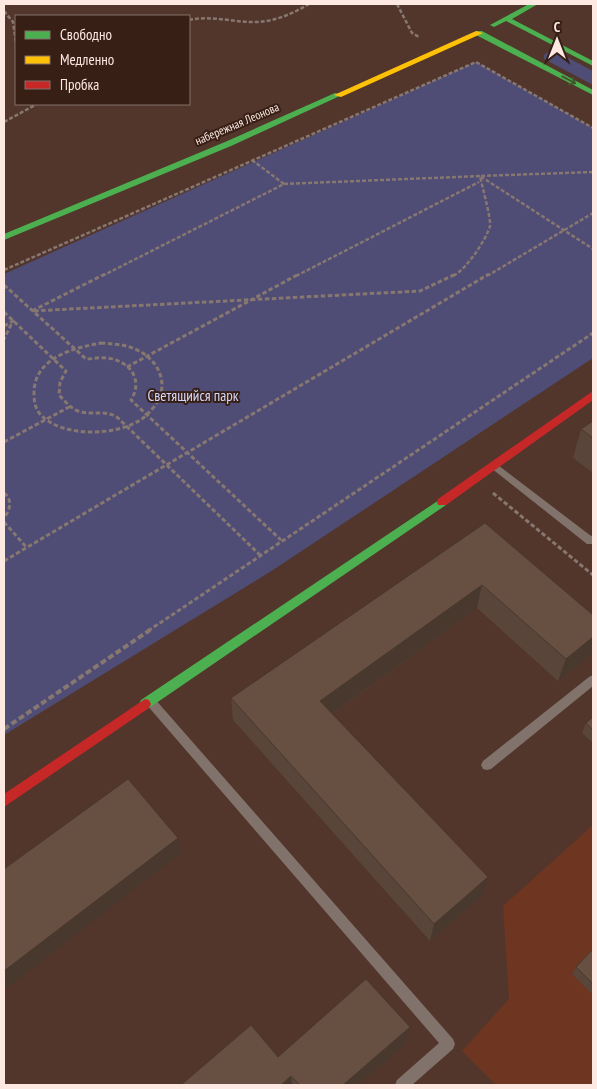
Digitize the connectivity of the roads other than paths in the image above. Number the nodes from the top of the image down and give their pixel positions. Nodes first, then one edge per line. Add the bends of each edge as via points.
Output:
1 (534, 4) edge
2 (507, 19) junction
3 (479, 33) junction
4 (593, 64) edge
5 (593, 93) edge
6 (4, 237) edge
7 (593, 395) edge
8 (494, 466) junction
9 (592, 541) edge
10 (593, 680) edge
11 (149, 701) junction
12 (487, 766) dead end
13 (4, 801) edge
14 (402, 1085) edge

1 - 2 main road, набережная Леонова
2 - 3 main road, набережная Леонова
2 - 4 main road
3 -> 5 main road
3 - 6 main road, набережная Леонова via 228,144
7 - 8 main road
8 - 9 lane
8 - 11 main road
10 - 12 lane
11 - 13 main road
11 - 14 lane via 448,1044

